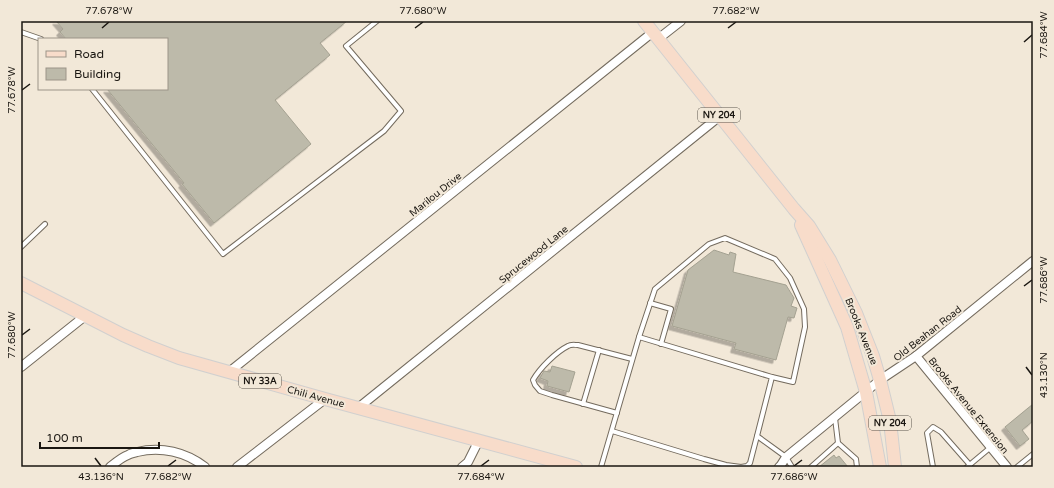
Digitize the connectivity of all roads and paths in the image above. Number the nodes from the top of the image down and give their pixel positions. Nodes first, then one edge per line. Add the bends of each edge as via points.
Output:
1 (377, 21) edge
2 (644, 21) edge
3 (681, 21) edge
4 (21, 32) edge
5 (656, 36) junction
6 (38, 38) edge
7 (93, 90) edge
8 (720, 116) junction
9 (794, 210) junction
10 (44, 224) dead end
11 (21, 247) edge
12 (1033, 261) edge
13 (21, 283) edge
14 (650, 303) junction
15 (85, 316) junction
16 (639, 337) junction
17 (661, 344) junction
18 (599, 350) junction
19 (916, 356) junction
20 (632, 359) junction
21 (21, 367) edge
22 (229, 372) junction
23 (772, 377) junction
24 (880, 380) junction
25 (866, 392) junction
26 (325, 399) junction
27 (583, 404) junction
28 (358, 408) junction
29 (617, 413) junction
30 (835, 418) junction
31 (612, 431) junction
32 (757, 436) junction
33 (479, 440) junction
34 (838, 443) junction
35 (991, 447) junction
36 (1033, 454) edge
37 (786, 457) junction
38 (970, 465) edge
39 (110, 467) edge
40 (205, 467) edge
41 (237, 467) edge
42 (462, 467) edge
43 (576, 467) edge
44 (601, 467) edge
45 (779, 467) edge
46 (792, 467) edge
47 (811, 467) edge
48 (857, 467) edge
49 (880, 467) edge
50 (895, 467) edge
51 (933, 467) edge
52 (975, 467) edge
53 (1007, 467) edge
54 (1017, 467) edge

1 - 7 lane via 346,46 401,111 384,130 223,254
2 - 5 main road, Brooks Avenue / NY 204
3 - 5 street, Marilou Drive
4 - 6 lane
5 - 8 main road, Brooks Avenue / NY 204
5 - 22 street, Marilou Drive
8 - 9 main road, Brooks Avenue / NY 204
8 - 28 street, Sprucewood Lane
9 - 24 main road, Brooks Avenue / NY 204 via 809,226 830,260 856,313
9 - 25 main road, Brooks Avenue / NY 204 via 844,319
10 - 11 lane
12 - 19 street, Old Beahan Road
13 - 15 main road, Chili Avenue / NY 33A
14 - 16 lane
14 - 17 lane via 671,309
14 - 23 lane via 655,289 709,244 725,238 775,259 790,278 804,309 805,327 793,382
15 - 21 street
15 - 22 main road, Chili Avenue / NY 33A via 148,346
16 - 17 lane
16 - 20 lane
17 - 23 lane
18 - 20 lane
18 - 27 lane
18 - 27 lane via 578,344 570,345 545,364 533,380 540,391
19 - 24 street, Old Beahan Road
19 - 35 street, Brooks Avenue Extension
20 - 29 lane
22 - 26 main road, Chili Avenue / NY 33A
23 - 32 lane
24 - 25 street, Old Beahan Road
24 - 50 main road, Brooks Avenue / NY 204 via 890,421
25 - 30 street, Old Beahan Road
25 - 49 main road, Brooks Avenue / NY 204
26 - 28 main road, Chili Avenue / NY 33A
26 - 41 street
27 - 29 lane
28 - 33 main road, Chili Avenue / NY 33A
29 - 31 lane
30 - 34 lane
30 - 37 street, Old Beahan Road
31 - 32 lane via 719,463 742,467 750,462
31 - 44 lane
32 - 37 lane
33 - 42 street via 468,462
33 - 43 main road, Chili Avenue / NY 33A
34 - 47 lane
34 - 48 lane via 856,459
35 - 38 lane
35 - 53 street, Brooks Avenue Extension
36 - 54 lane
37 - 45 street, Old Beahan Road
37 - 46 lane
38 - 51 lane via 941,432 933,427 927,433
38 - 52 lane
39 - 40 street via 128,455 145,450 164,449 181,454

